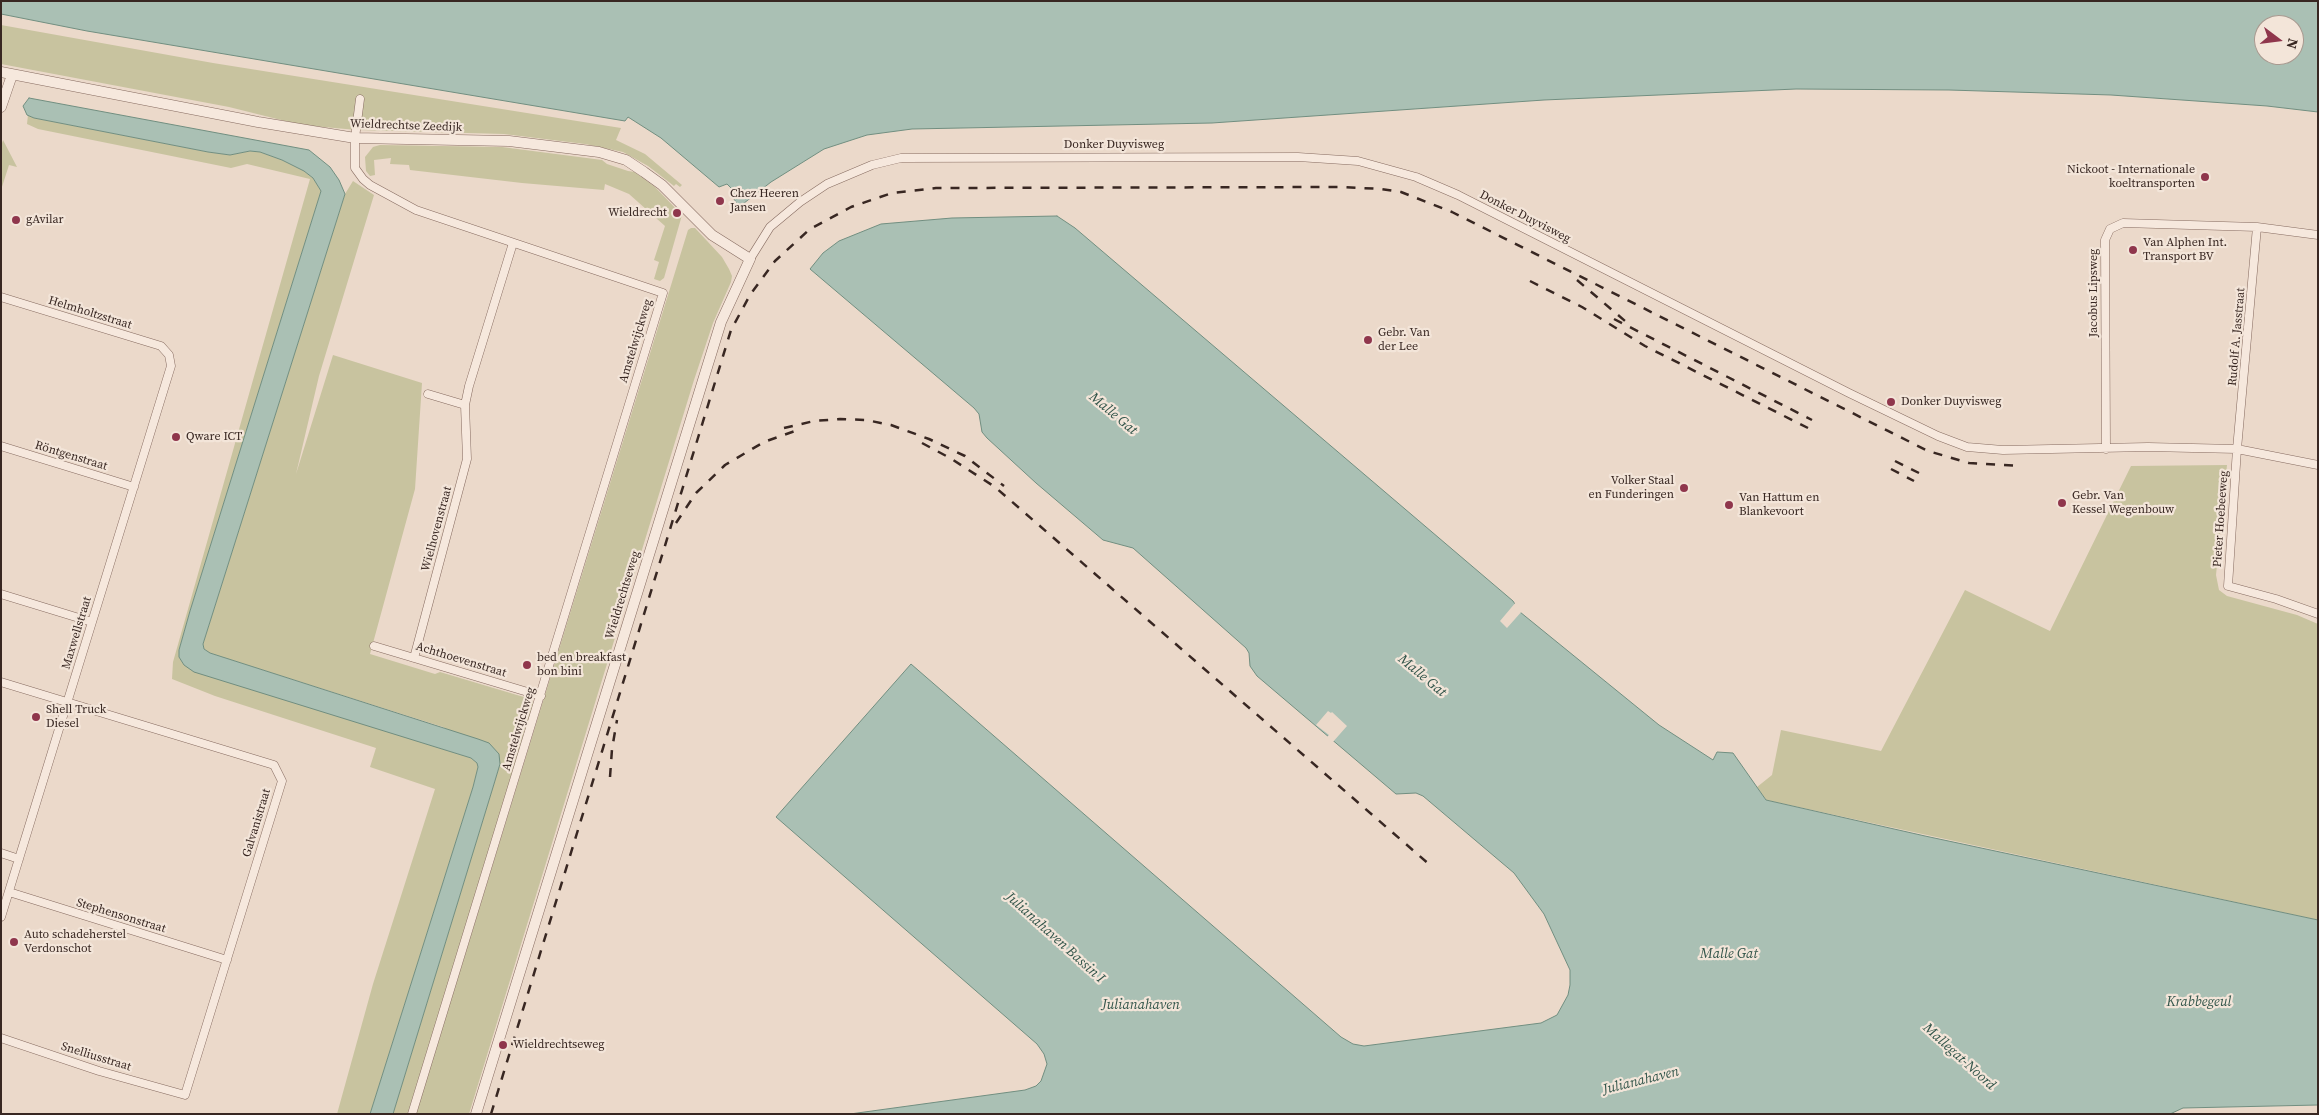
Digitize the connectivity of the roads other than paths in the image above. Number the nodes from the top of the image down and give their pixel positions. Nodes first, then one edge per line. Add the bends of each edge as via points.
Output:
1 (1, 72) edge
2 (12, 75) junction
3 (360, 99) dead end
4 (1, 107) edge
5 (355, 138) junction
6 (2257, 227) junction
7 (2318, 235) edge
8 (513, 243) junction
9 (750, 259) junction
10 (1, 297) edge
11 (169, 355) joint
12 (428, 394) dead end
13 (466, 405) junction
14 (1, 446) edge
15 (2106, 449) junction
16 (2237, 449) junction
17 (2318, 465) edge
18 (134, 487) junction
19 (1, 594) edge
20 (2318, 614) edge
21 (92, 622) junction
22 (374, 646) dead end
23 (414, 658) junction
24 (1, 682) edge
25 (540, 696) junction
26 (67, 703) junction
27 (1, 853) edge
28 (19, 859) junction
29 (9, 892) junction
30 (1, 917) edge
31 (227, 960) junction
32 (1, 1038) edge
33 (185, 1095) joint
34 (412, 1114) edge
35 (476, 1114) edge

1 - 2 street, Wieldrechtse Zeedijk
2 - 4 street
2 - 5 street, Wieldrechtse Zeedijk
3 - 5 street
5 - 8 street via 355,168 370,185 416,210
5 - 9 street, Wieldrechtse Zeedijk via 509,141 599,152 621,158 662,185 712,235
6 - 7 street, Jacobus Lipsweg
6 - 15 street, Jacobus Lipsweg via 2123,223 2108,232 2105,240
6 - 16 street, Rudolf A. Jasstraat
8 - 13 street, Wielhovenstraat
8 - 25 street, Amstelwijckweg via 663,293
9 - 15 street, Donker Duyvisweg via 770,227 800,202 827,184 872,165 900,158 1298,157 1358,162 1394,170 1451,192 1938,436 1967,447 2003,450
9 - 35 street, Wieldrechtseweg via 721,322
10 - 11 street, Helmholtzstraat via 161,346
11 - 18 street, Maxwellstraat via 171,366
12 - 13 street
13 - 23 street, Wielhovenstraat via 467,459
14 - 18 street, Röntgenstraat
15 - 16 street, Donker Duyvisweg
16 - 17 street, Donker Duyvisweg
16 - 20 street, Pieter Hoebeeweg via 2228,586 2276,598
18 - 21 street, Maxwellstraat
19 - 21 street
21 - 26 street, Maxwellstraat
22 - 23 street, Achthoevenstraat
23 - 25 street, Achthoevenstraat
24 - 26 street, Galvanistraat
25 - 34 street, Amstelwijckweg
26 - 28 street, Maxwellstraat
26 - 31 street, Galvanistraat via 274,765 282,781
27 - 28 street
28 - 29 street, Maxwellstraat
29 - 30 street, Maxwellstraat
29 - 31 street, Stephensonstraat
31 - 33 street, Galvanistraat
32 - 33 street, Snelliusstraat

